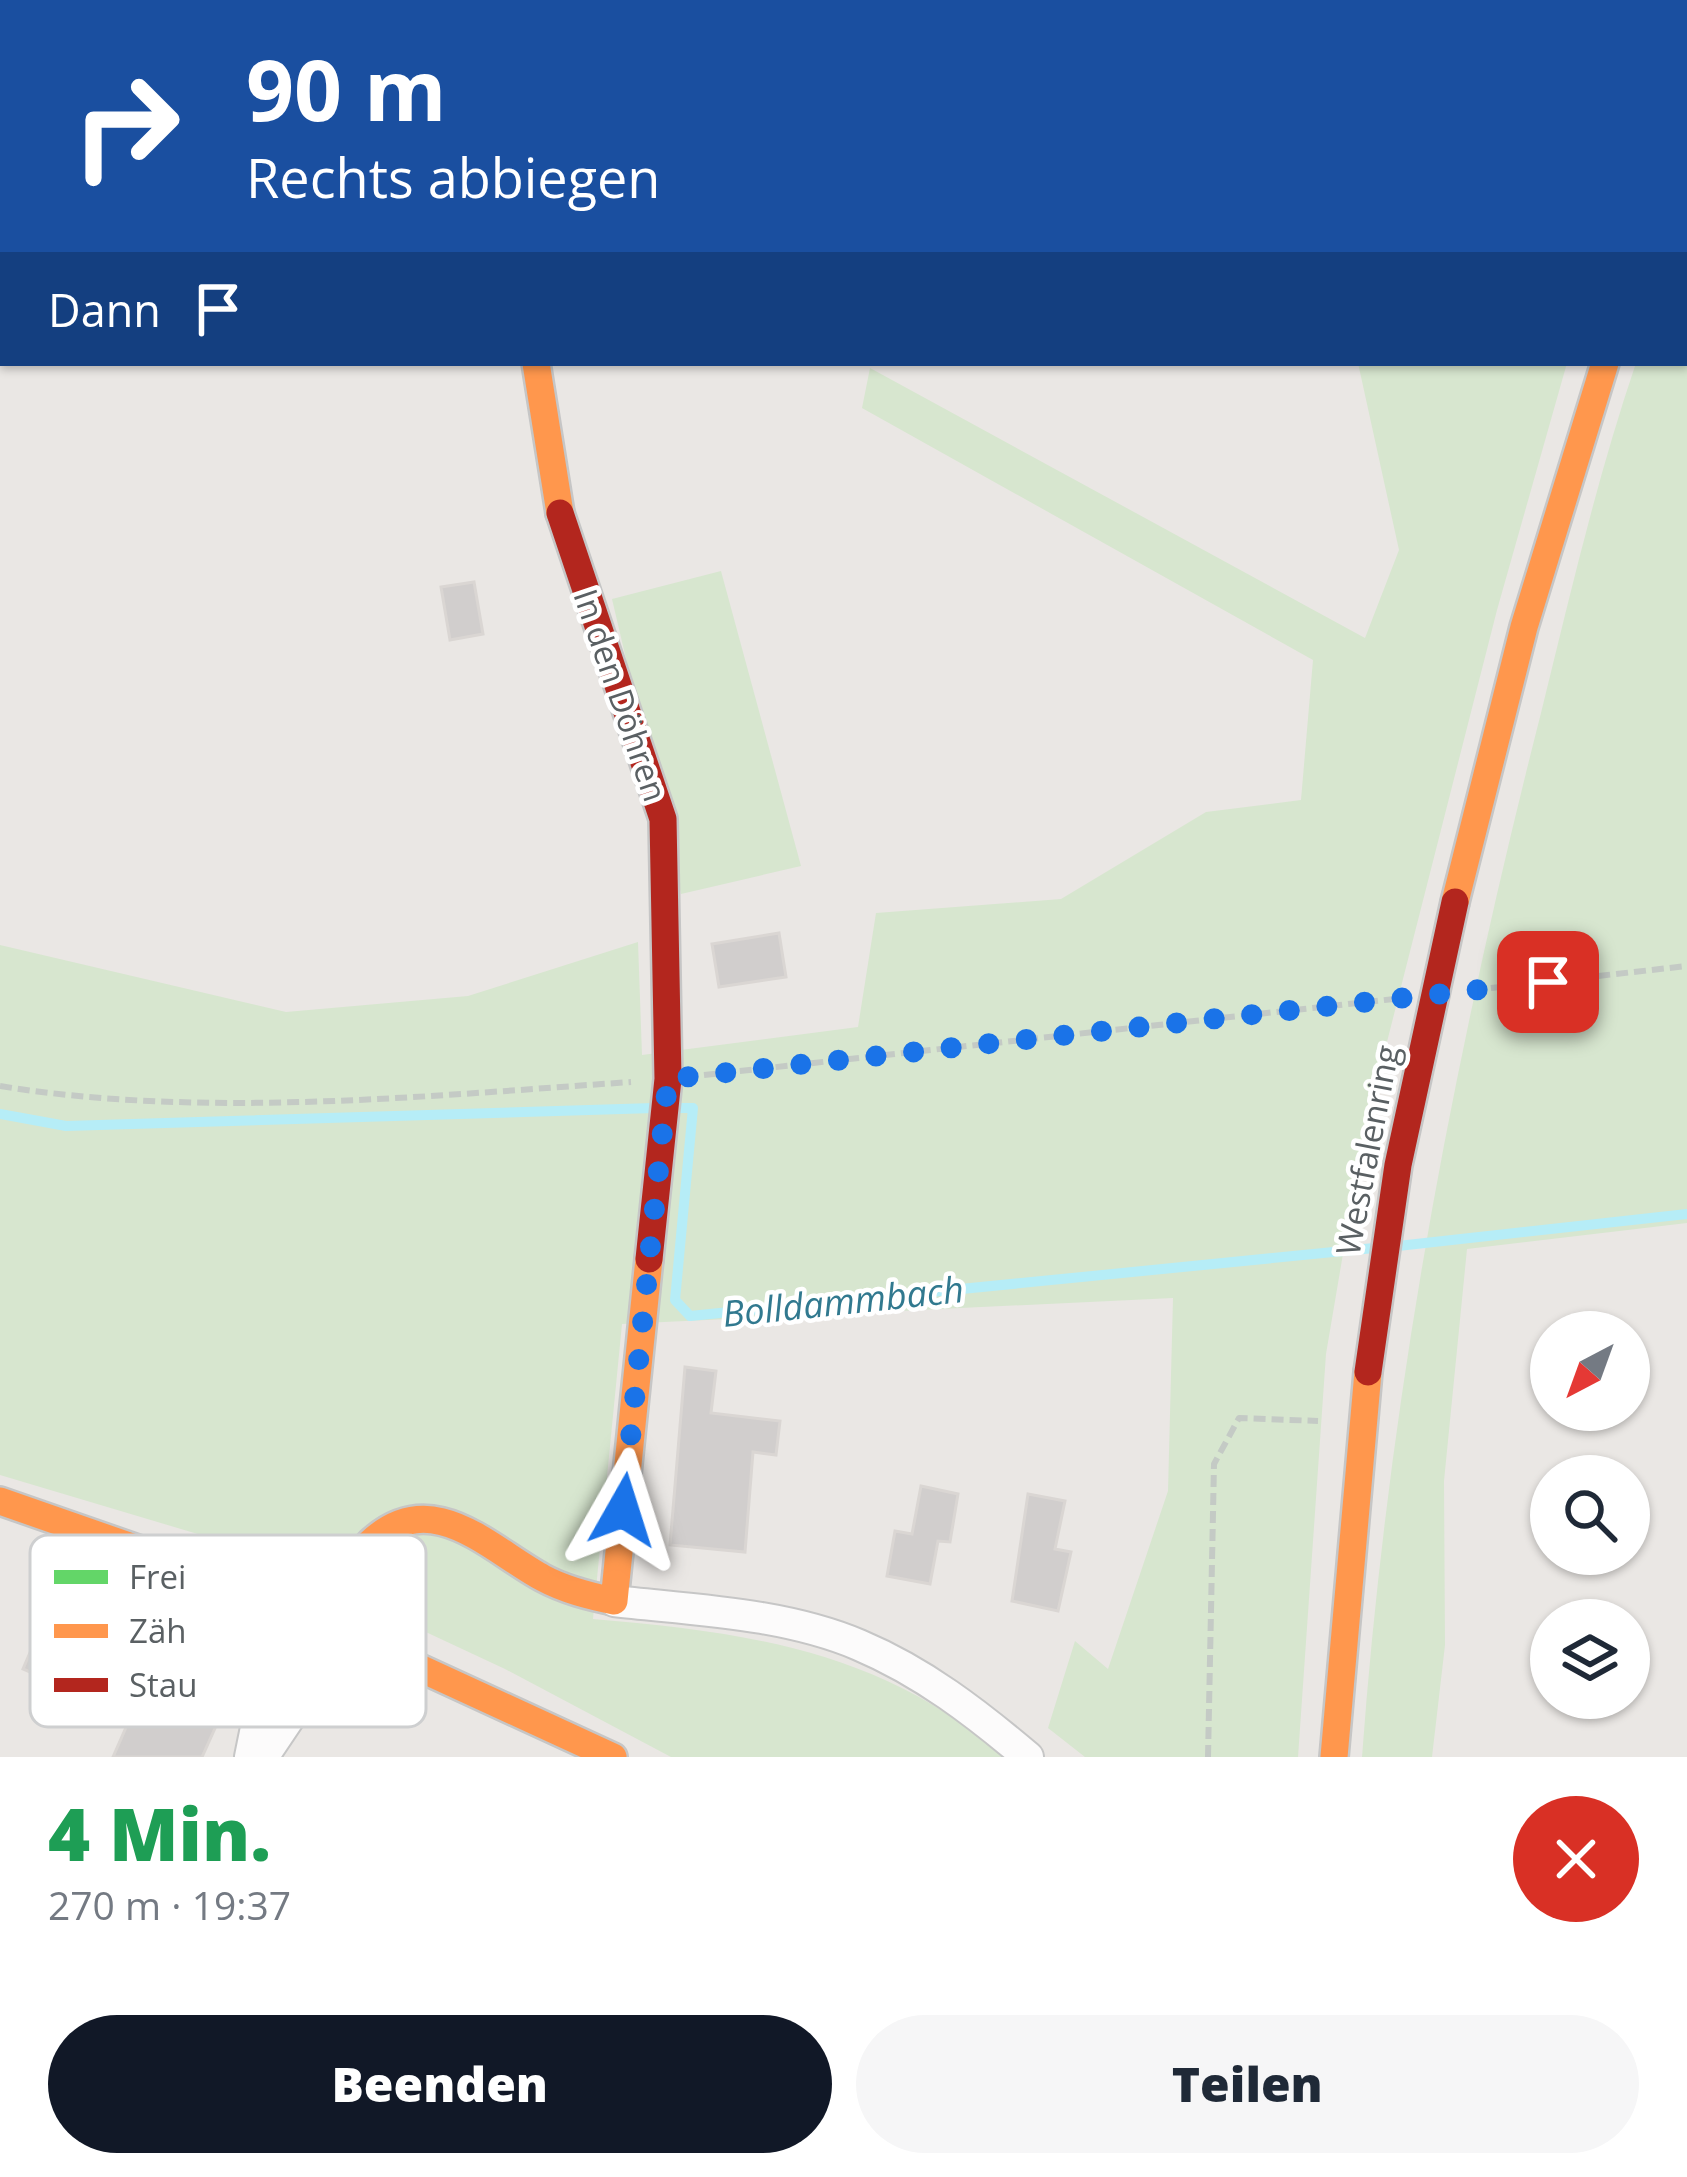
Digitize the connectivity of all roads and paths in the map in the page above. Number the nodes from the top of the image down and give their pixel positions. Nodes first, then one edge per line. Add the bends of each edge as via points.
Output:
1 (536, 366) edge
2 (1604, 366) edge
3 (1687, 966) edge
4 (1450, 992) dead end
5 (1402, 998) dead end
6 (0, 1086) edge
7 (667, 1087) junction
8 (1318, 1421) dead end
9 (0, 1501) edge
10 (105, 1535) edge
11 (381, 1535) edge
12 (614, 1601) junction
13 (426, 1670) edge
14 (256, 1727) edge
15 (279, 1727) edge
16 (250, 1757) edge
17 (263, 1757) edge
18 (613, 1757) edge
19 (1028, 1757) edge
20 (1208, 1757) edge
21 (1334, 1757) edge

1 - 7 main road, In den Döhren via 562,522 663,819
2 - 21 main road, Westfalenring, bridge via 1524,627 1398,1165 1375,1304
3 - 4 path
5 - 7 path
6 - 7 path via 56,1095 344,1102
7 - 12 main road, In den Döhren
8 - 20 path via 1239,1418 1214,1464
9 - 10 main road
11 - 12 main road via 409,1521 451,1520 536,1574
12 - 19 street via 736,1615 857,1644 959,1699
13 - 18 main road
14 - 16 street
15 - 17 street

